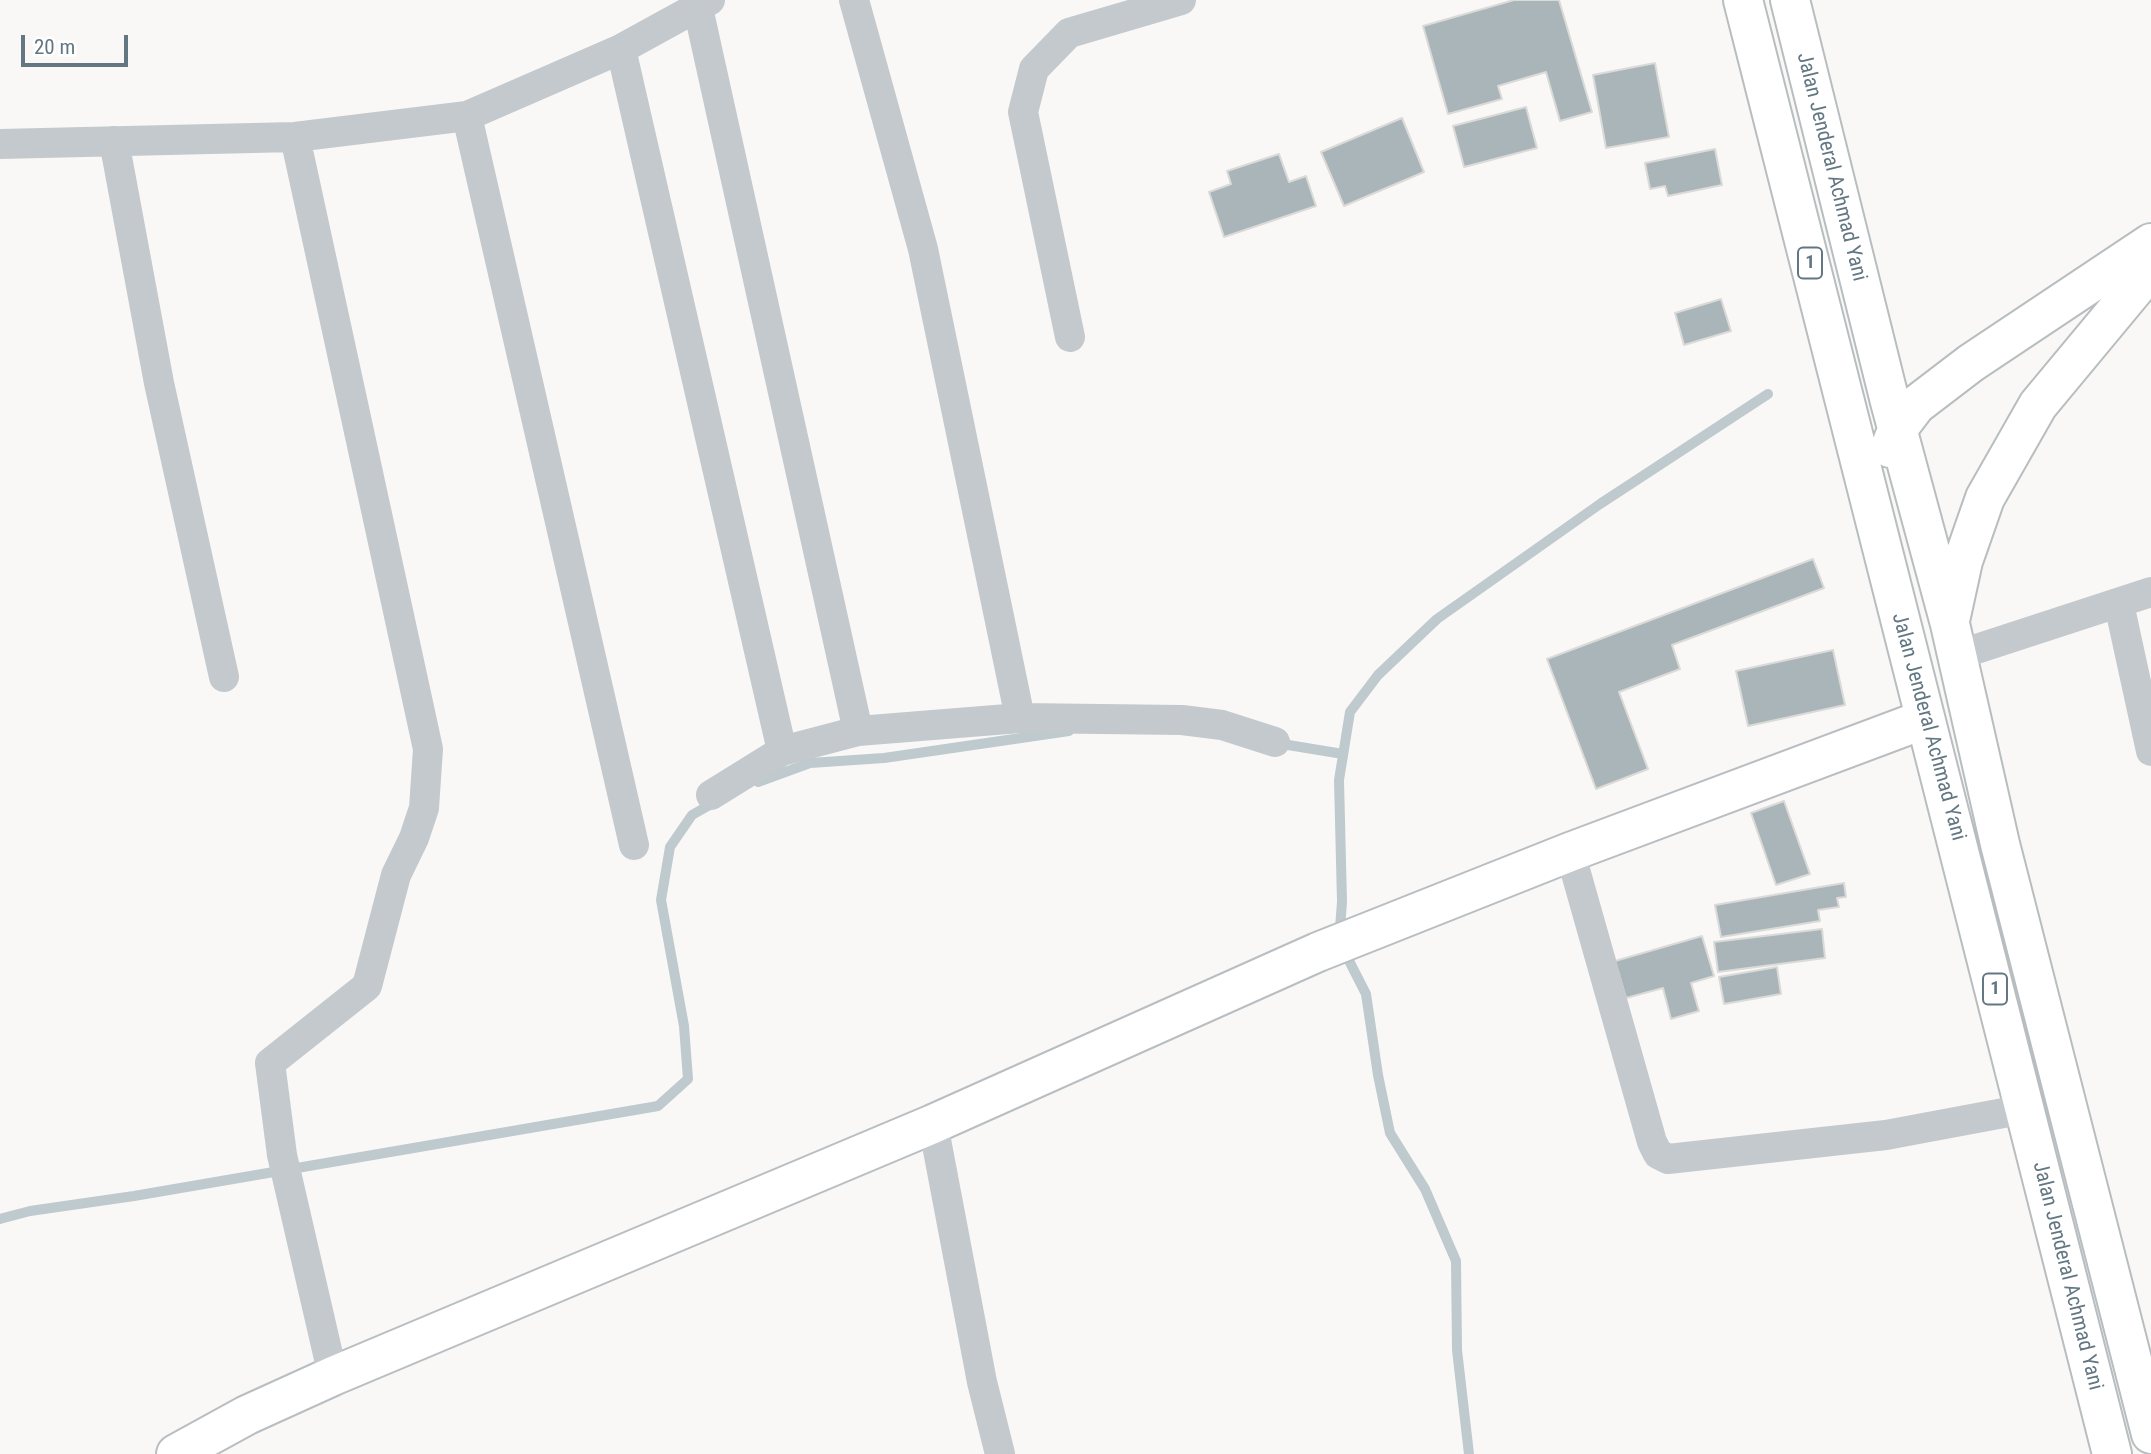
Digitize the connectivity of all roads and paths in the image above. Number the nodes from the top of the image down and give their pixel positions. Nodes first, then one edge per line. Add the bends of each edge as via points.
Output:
1 (854, 0) edge
2 (1181, 0) edge
3 (1742, 0) edge
4 (1790, 0) edge
5 (704, 4) edge
6 (621, 49) junction
7 (467, 116) junction
8 (295, 137) junction
9 (114, 141) junction
10 (0, 144) edge
11 (2151, 243) edge
12 (2151, 269) edge
13 (1070, 337) dead end
14 (1897, 430) junction
15 (1877, 526) junction
16 (2151, 592) edge
17 (2119, 604) junction
18 (1953, 640) junction
19 (224, 677) dead end
20 (1020, 718) junction
21 (1925, 719) junction
22 (858, 731) junction
23 (1275, 742) dead end
24 (782, 751) junction
25 (2151, 751) edge
26 (711, 795) dead end
27 (634, 845) dead end
28 (1570, 852) junction
29 (2025, 1109) junction
30 (933, 1124) junction
31 (333, 1376) junction
32 (2151, 1434) edge
33 (176, 1454) edge
34 (1000, 1454) edge
35 (2112, 1454) edge

1 - 20 street via 923,249
2 - 13 street via 1069,33 1034,69 1023,112
3 - 15 main road, Jalan Jenderal Achmad Yani / 1
4 - 14 main road, Jalan Jenderal Achmad Yani / 1
5 - 6 street
5 - 22 street
6 - 7 street
6 - 24 street
7 - 8 street
7 - 27 street
8 - 9 street
8 - 31 street via 428,749 424,808 396,875 367,986 270,1063 282,1155
9 - 10 street
9 - 19 street via 159,383
11 - 14 main road via 1971,363 1916,405
12 - 18 main road via 2038,405 1985,498 1963,561
14 - 15 main road via 1882,468
14 - 18 main road, Jalan Jenderal Achmad Yani / 1
15 - 21 main road, Jalan Jenderal Achmad Yani / 1
16 - 17 street
17 - 18 street
17 - 25 street
18 - 32 main road, Jalan Jenderal Achmad Yani / 1 via 2000,844
20 - 22 street
20 - 23 street via 1182,720 1222,725
21 - 28 main road
21 - 29 main road, Jalan Jenderal Achmad Yani / 1
22 - 24 street
24 - 26 street
28 - 29 street via 1658,1154 1668,1159 1886,1135
28 - 30 main road via 1318,952
29 - 35 main road, Jalan Jenderal Achmad Yani / 1
30 - 31 main road
30 - 34 street
31 - 33 main road

